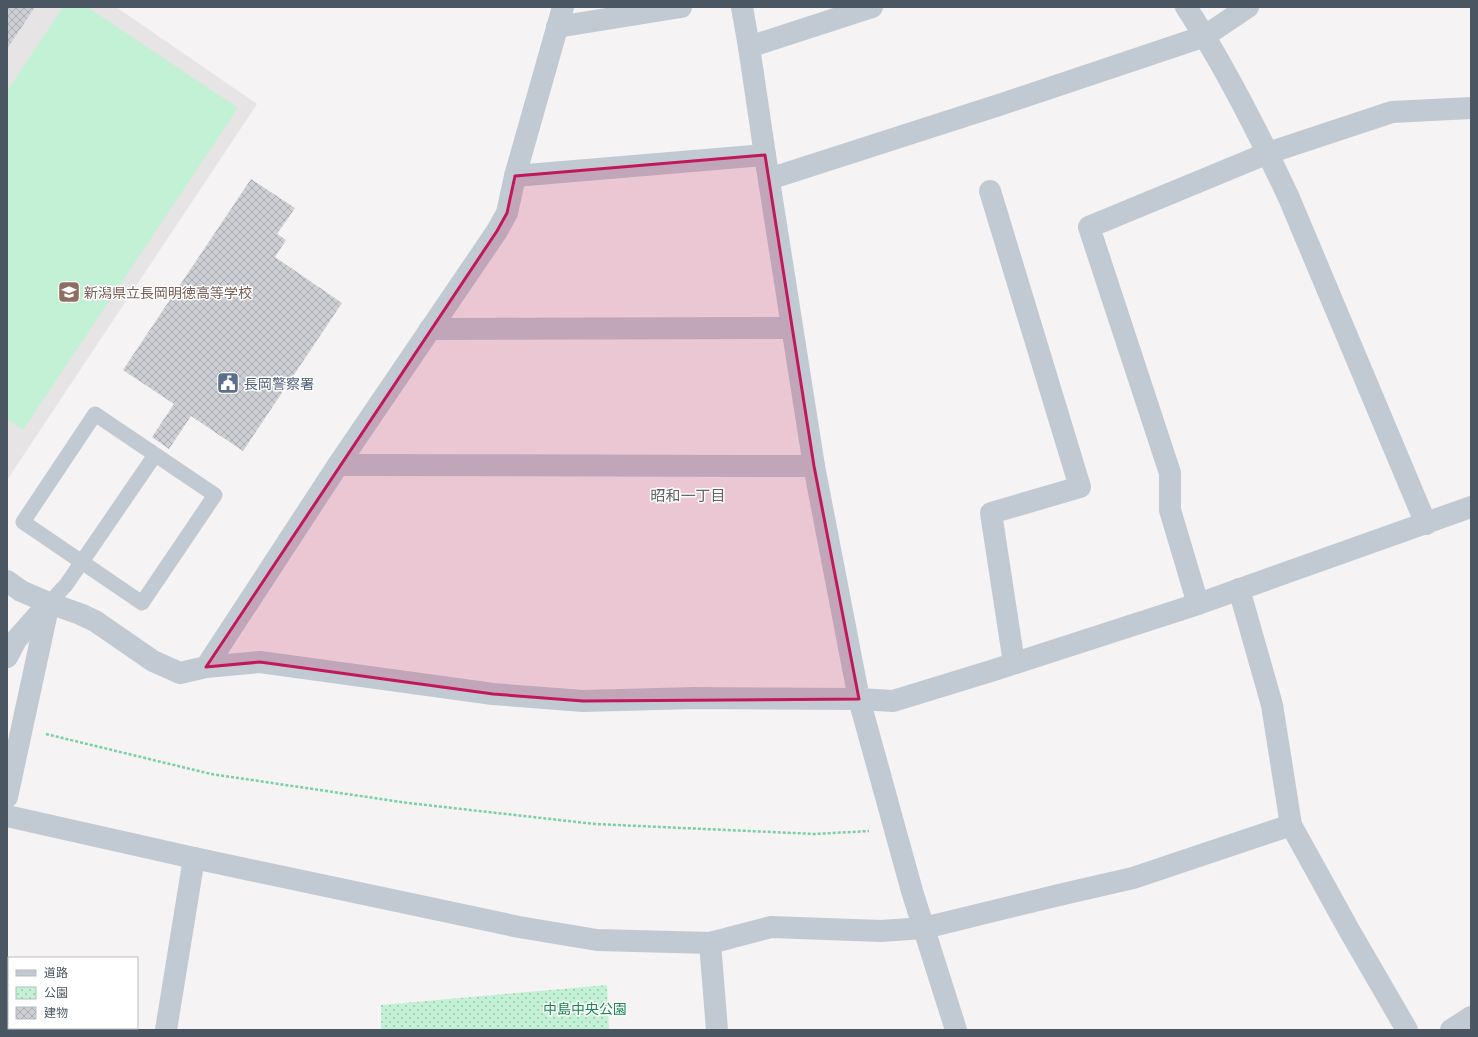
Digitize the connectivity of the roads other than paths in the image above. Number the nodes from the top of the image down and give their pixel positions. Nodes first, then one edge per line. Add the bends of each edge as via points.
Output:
1 (681, 7) edge
2 (742, 7) edge
3 (872, 7) edge
4 (1186, 7) edge
5 (1248, 7) edge
6 (560, 17) edge
7 (1206, 36) junction
8 (749, 47) junction
9 (1471, 108) edge
10 (1268, 153) junction
11 (765, 155) junction
12 (515, 176) junction
13 (769, 179) junction
14 (990, 191) dead end
15 (792, 328) junction
16 (430, 329) junction
17 (155, 455) junction
18 (338, 465) junction
19 (814, 466) junction
20 (1471, 507) edge
21 (1426, 524) junction
22 (82, 563) junction
23 (7, 581) edge
24 (1239, 589) junction
25 (49, 603) junction
26 (1198, 604) junction
27 (7, 657) edge
28 (1014, 663) junction
29 (206, 667) junction
30 (859, 699) junction
31 (7, 797) edge
32 (7, 816) edge
33 (1291, 825) junction
34 (194, 858) junction
35 (924, 928) junction
36 (710, 943) junction
37 (1471, 1017) edge
38 (166, 1030) edge
39 (717, 1030) edge
40 (956, 1030) edge
41 (1407, 1030) edge
42 (1451, 1030) edge

1 - 6 street
2 - 8 street
3 - 8 street
4 - 7 street
5 - 7 street
6 - 12 street
7 - 10 street
7 - 13 street
8 - 11 street
9 - 10 street via 1392,112
10 - 21 street
10 - 26 street via 1089,227 1170,473 1170,510
11 - 12 street
11 - 13 street
12 - 16 street via 507,213
13 - 15 street
14 - 28 street via 1080,487 991,513
15 - 16 street
15 - 19 street
16 - 18 street
17 - 22 lane
17 - 22 lane via 214,495 142,603
17 - 22 lane via 95,414 23,522
18 - 19 street
18 - 29 street
19 - 30 street
20 - 21 street
21 - 24 street
22 - 25 lane via 66,586
23 - 25 street via 21,591
24 - 26 street
24 - 33 street via 1272,705
25 - 27 street via 16,640
25 - 29 street via 94,621 152,661 180,673
25 - 31 street
26 - 28 street
28 - 30 street via 893,701
29 - 30 street via 260,662 493,694 583,701 695,698
30 - 35 street
32 - 34 street
33 - 35 street via 1133,878
33 - 41 street
34 - 36 street via 519,927 597,940
34 - 38 street
35 - 36 street via 880,931 771,927
35 - 40 street
36 - 39 street
37 - 42 street

